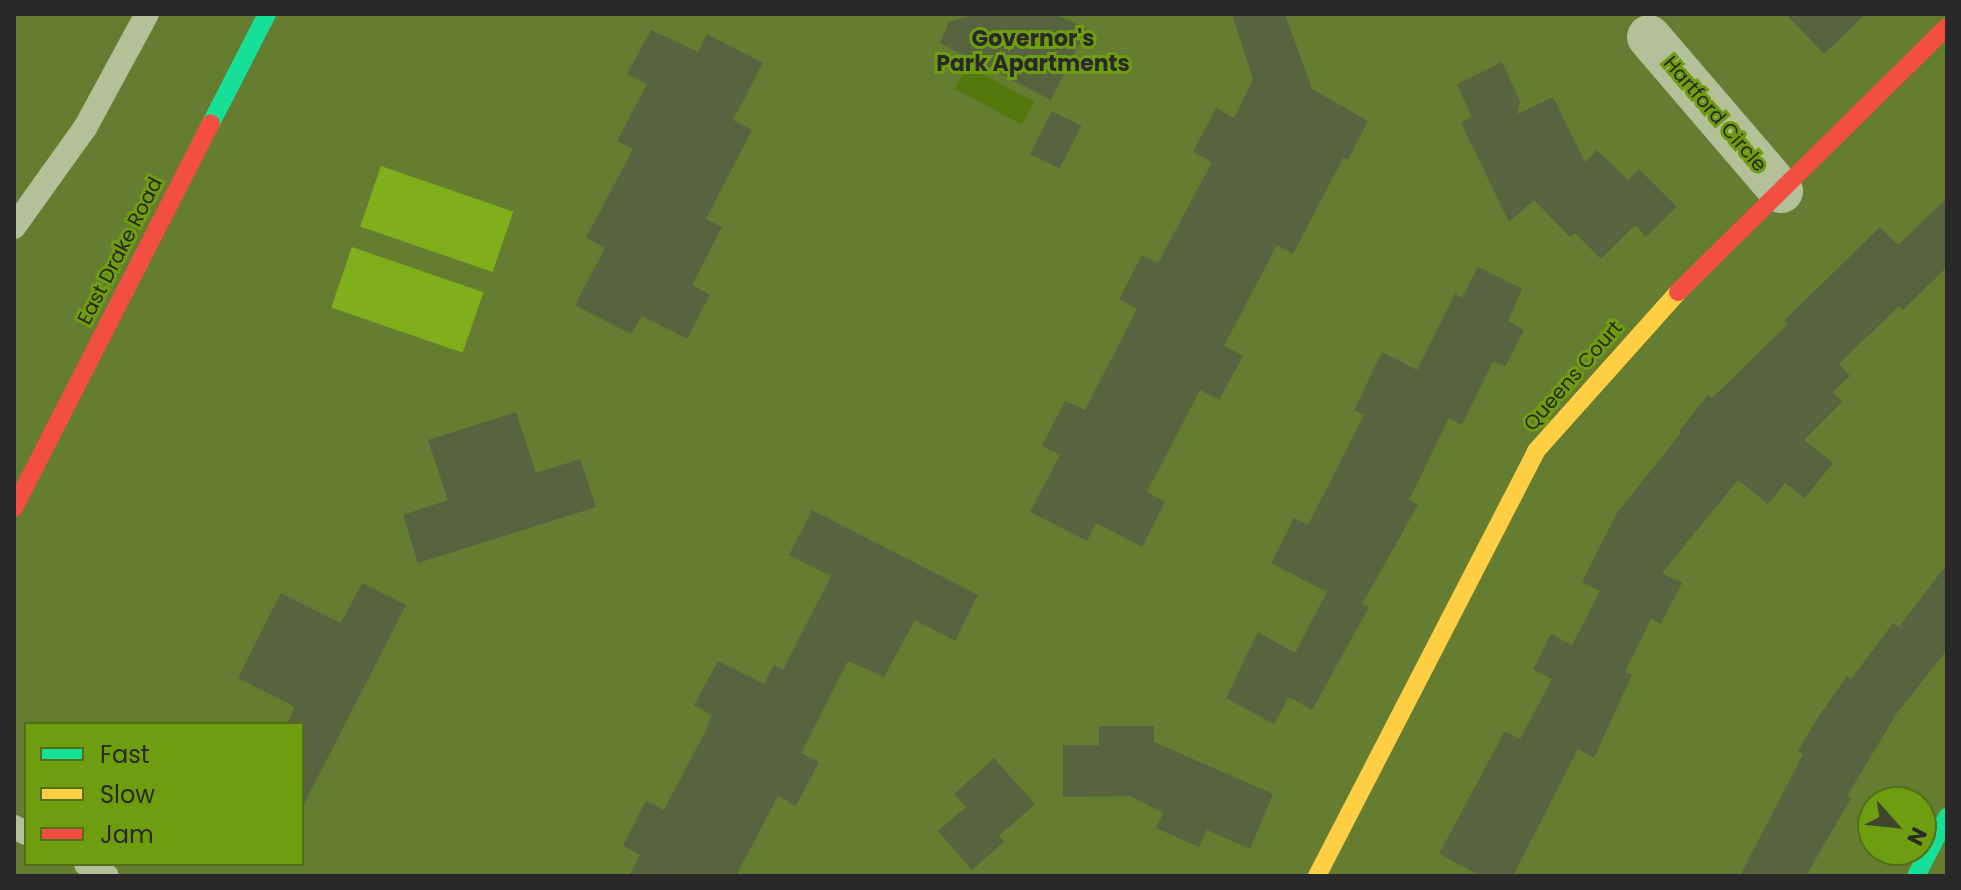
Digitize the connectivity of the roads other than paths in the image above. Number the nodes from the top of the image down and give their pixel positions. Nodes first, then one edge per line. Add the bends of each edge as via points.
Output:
1 (147, 14) edge
2 (267, 14) edge
3 (1947, 27) edge
4 (1649, 37) dead end
5 (1781, 191) junction
6 (14, 227) edge
7 (14, 508) edge
8 (1947, 817) edge
9 (90, 866) edge
10 (107, 876) edge
11 (1317, 876) edge
12 (1916, 876) edge

1 - 6 lane via 85,128
2 - 7 street, East Drake Road
3 - 5 street, Queens Court
4 - 5 street, Hartford Circle
5 - 11 street, Queens Court via 1659,311 1536,451
8 - 12 street
9 - 10 lane

